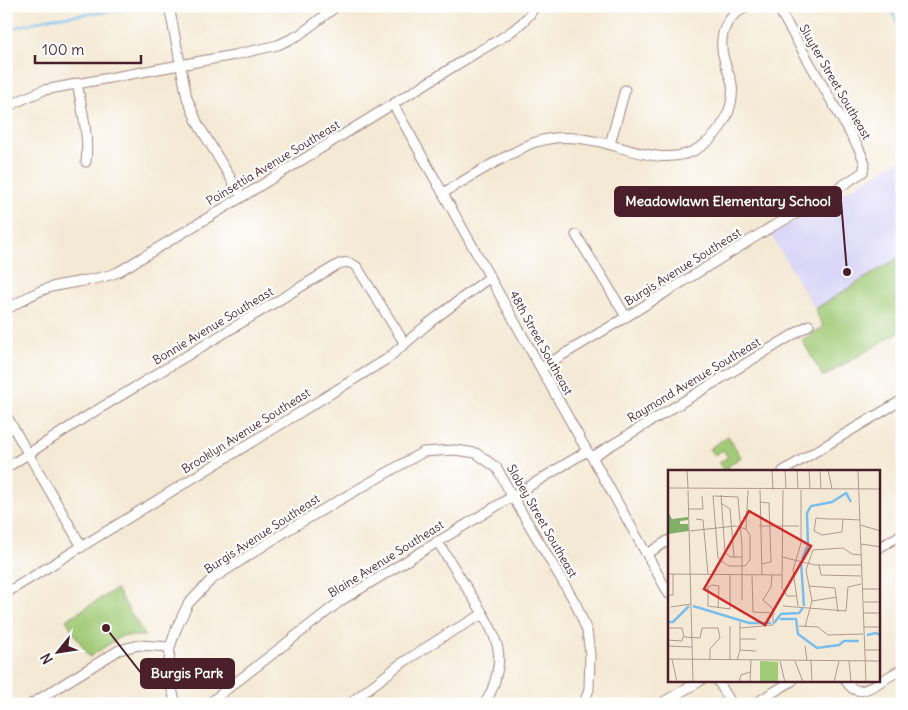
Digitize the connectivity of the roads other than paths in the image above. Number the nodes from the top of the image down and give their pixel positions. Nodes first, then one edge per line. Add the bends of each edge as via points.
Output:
1 (169, 6) edge
2 (337, 6) edge
3 (535, 6) edge
4 (748, 6) edge
5 (777, 6) edge
6 (180, 65) junction
7 (78, 83) junction
8 (625, 90) dead end
9 (393, 104) junction
10 (6, 108) edge
11 (610, 144) junction
12 (86, 162) dead end
13 (863, 172) joint
14 (443, 194) junction
15 (242, 197) junction
16 (576, 235) dead end
17 (490, 277) junction
18 (6, 310) edge
19 (626, 318) junction
20 (809, 325) dead end
21 (405, 344) junction
22 (541, 368) junction
23 (902, 400) edge
24 (6, 415) edge
25 (455, 450) joint
26 (590, 454) junction
27 (28, 455) junction
28 (6, 468) edge
29 (785, 470) edge
30 (512, 496) junction
31 (902, 534) edge
32 (668, 541) edge
33 (437, 542) junction
34 (82, 547) junction
35 (880, 547) edge
36 (647, 554) junction
37 (668, 592) edge
38 (6, 593) edge
39 (483, 614) junction
40 (170, 647) junction
41 (902, 669) edge
42 (698, 682) edge
43 (719, 682) edge
44 (790, 682) edge
45 (847, 682) edge
46 (31, 704) edge
47 (176, 704) edge
48 (208, 704) edge
49 (349, 704) edge
50 (484, 704) edge
51 (584, 704) edge
52 (660, 704) edge
53 (732, 704) edge
54 (754, 704) edge

1 - 6 street
2 - 6 street via 299,35 278,45
3 - 9 street, Poinsettia Avenue Southeast via 502,38
4 - 11 street via 735,14 721,39 732,85 730,107 713,137 688,154 663,157
5 - 13 street, Sluyter Street Southeast via 859,150 865,163
6 - 7 street
6 - 15 street via 187,98 198,124
7 - 10 street via 44,90
7 - 12 street via 87,141
8 - 11 street
9 - 14 street, 48th Street Southeast
9 - 15 street, Poinsettia Avenue Southeast
11 - 14 street via 557,138 534,142
13 - 19 street, Burgis Avenue Southeast
14 - 17 street, 48th Street Southeast
15 - 18 street, Poinsettia Avenue Southeast via 118,272 52,287
16 - 19 street
17 - 21 street, Brooklyn Avenue Southeast
17 - 22 street, 48th Street Southeast
19 - 22 street, Burgis Avenue Southeast
20 - 26 street, Raymond Avenue Southeast
21 - 27 street, Bonnie Avenue Southeast via 356,267 345,262
21 - 34 street, Brooklyn Avenue Southeast via 387,359
22 - 26 street, 48th Street Southeast
23 - 29 street
24 - 27 street
25 - 30 street, Slobey Street Southeast via 476,453 496,468
25 - 40 street, Burgis Avenue Southeast via 424,452 291,528 211,580 188,604
26 - 30 street, Blaine Avenue Southeast
26 - 36 street, 48th Street Southeast
27 - 28 street, Bonnie Avenue Southeast
27 - 34 street
30 - 33 street, Blaine Avenue Southeast
30 - 51 street, Slobey Street Southeast via 576,604 586,628 590,654
31 - 35 street
32 - 36 street
33 - 39 street
33 - 48 street, Blaine Avenue Southeast via 342,600
34 - 38 street, Brooklyn Avenue Southeast
36 - 37 street, 48th Street Southeast
39 - 49 street via 399,665
39 - 50 street via 498,649 494,685
40 - 46 street via 139,645 119,650
40 - 47 street, Burgis Avenue Southeast via 171,686
41 - 45 street via 865,691 857,691
42 - 52 street
43 - 53 street
44 - 54 street

